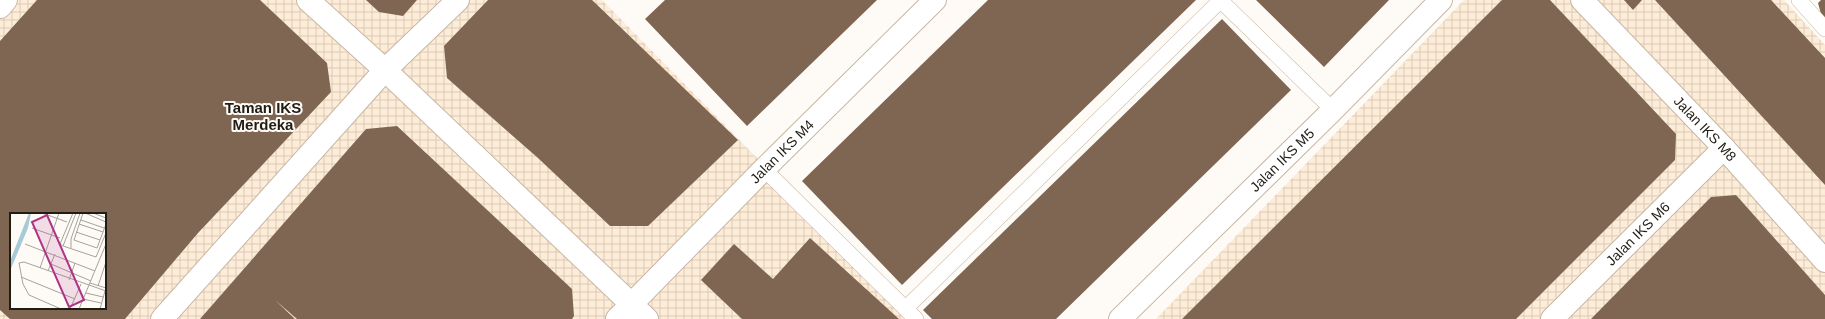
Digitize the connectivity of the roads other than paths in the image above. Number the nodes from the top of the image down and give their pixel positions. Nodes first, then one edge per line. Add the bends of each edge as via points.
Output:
1 (6, 0) edge
2 (308, 0) edge
3 (458, 0) edge
4 (935, 0) edge
5 (1220, 0) edge
6 (1441, 0) edge
7 (1582, 0) edge
8 (1799, 0) edge
9 (0, 7) edge
10 (1825, 30) edge
11 (385, 70) junction
12 (1333, 110) junction
13 (1724, 148) junction
14 (764, 169) junction
15 (1825, 261) edge
16 (624, 311) edge
17 (911, 314) edge
18 (162, 319) edge
19 (647, 319) edge
20 (1120, 319) edge
21 (1552, 319) edge

1 - 9 street
2 - 11 street
3 - 11 street
4 - 14 street, Jalan IKS M4
5 - 12 lane
5 - 17 lane
6 - 12 street, Jalan IKS M5
7 - 13 street, Jalan IKS M8
8 - 10 lane
11 - 16 street
11 - 18 street
12 - 20 street, Jalan IKS M5
13 - 15 street, Jalan IKS M8
13 - 21 street, Jalan IKS M6
14 - 16 street, Jalan IKS M4
14 - 17 lane
16 - 19 street

